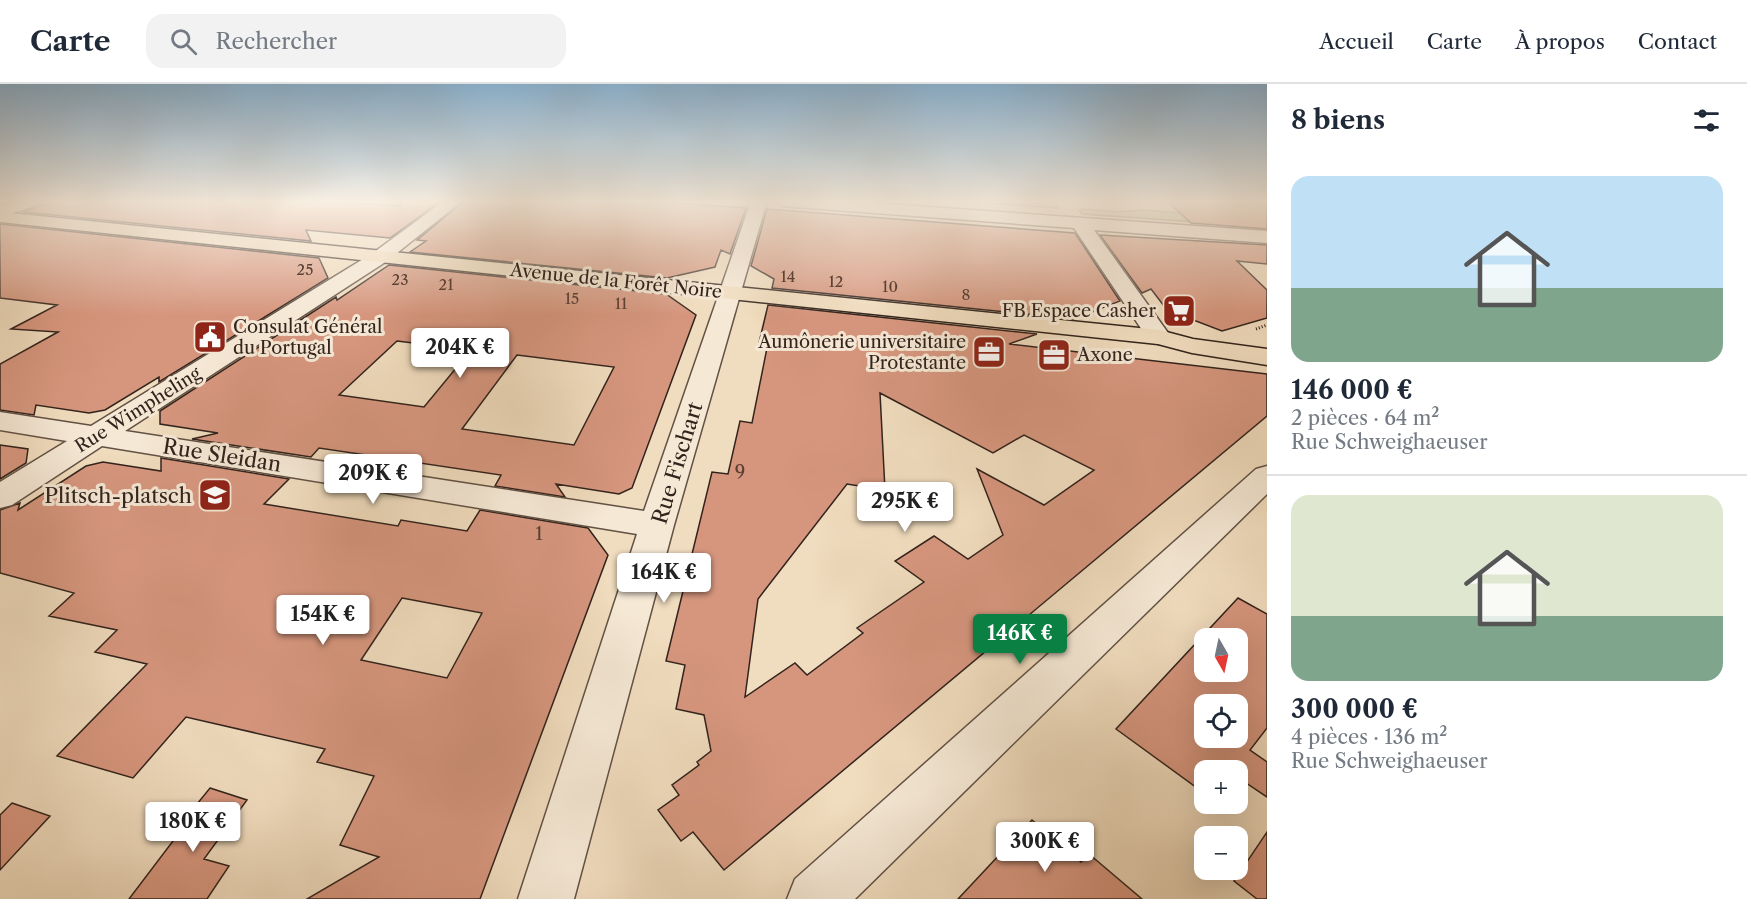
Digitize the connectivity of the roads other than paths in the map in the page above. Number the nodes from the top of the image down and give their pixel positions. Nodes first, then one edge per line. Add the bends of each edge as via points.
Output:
1 (210, 239) edge
2 (403, 239) edge
3 (747, 239) edge
4 (1091, 239) edge
5 (380, 256) junction
6 (730, 293) junction
7 (1160, 337) junction
8 (1267, 340) edge
9 (1267, 357) edge
10 (0, 421) edge
11 (98, 435) junction
12 (1267, 476) edge
13 (0, 496) edge
14 (657, 525) junction
15 (546, 899) edge
16 (815, 899) edge

1 - 5 main road, Avenue de la Forêt Noire
2 - 5 street, Rue Wimpheling
3 - 6 street, Rue Fischart
4 - 7 street
5 - 6 main road, Avenue de la Forêt Noire
5 - 11 street, Rue Wimpheling
6 - 7 main road, Avenue de la Forêt Noire
6 - 14 street, Rue Fischart
7 - 8 main road, Avenue de la Forêt Noire via 1200,334
7 - 9 main road, Avenue de la Forêt Noire
10 - 11 street, Rue Sleidan
11 - 13 street, Rue Wimpheling
11 - 14 street, Rue Sleidan
12 - 16 street
14 - 15 street, Rue Fischart

